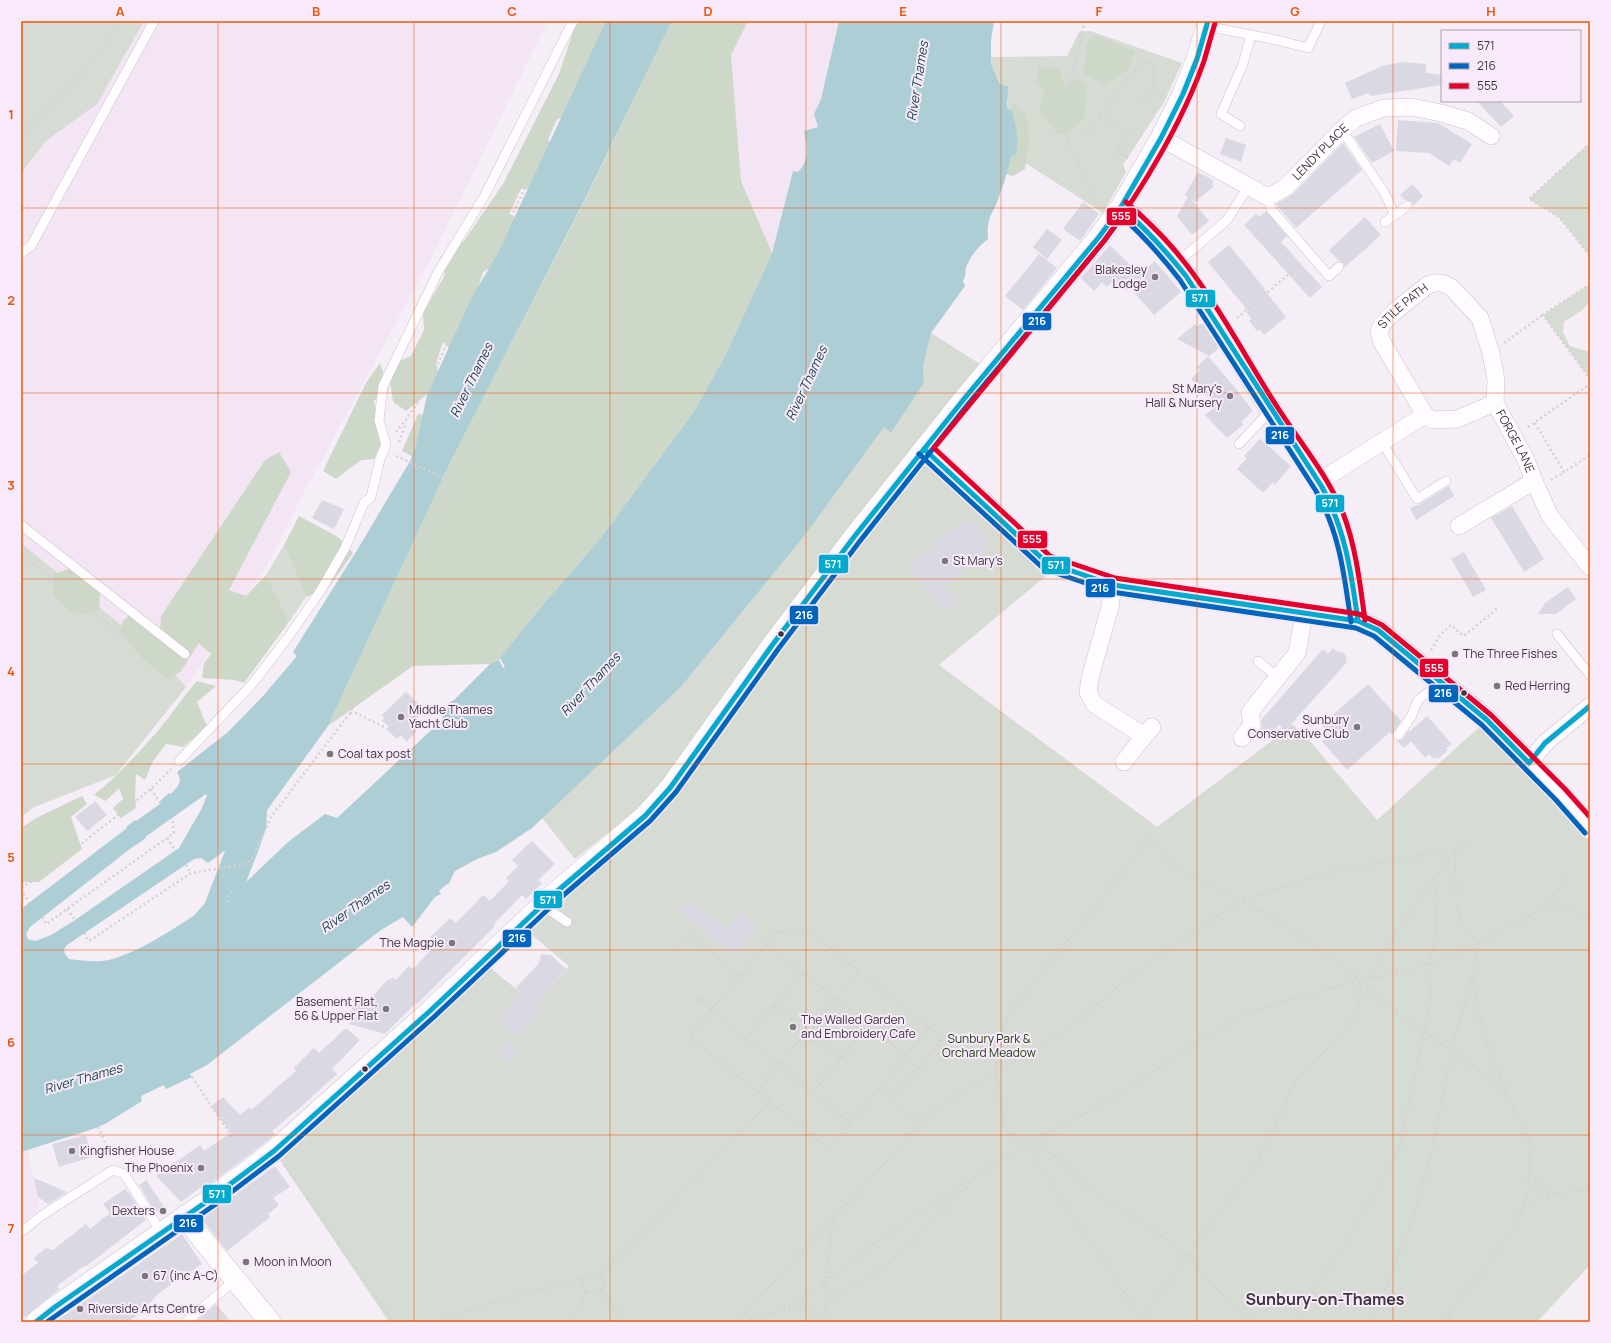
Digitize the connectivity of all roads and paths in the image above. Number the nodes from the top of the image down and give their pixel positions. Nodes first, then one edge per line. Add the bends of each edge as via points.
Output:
1 (119, 21) edge
2 (154, 21) edge
3 (573, 21) edge
4 (599, 21) edge
5 (679, 21) edge
6 (1085, 21) edge
7 (1321, 21) edge
8 (1207, 24) edge
9 (1251, 35) junction
10 (1137, 103) dead end
11 (1100, 116) junction
12 (1240, 126) dead end
13 (1342, 130) junction
14 (1130, 133) junction
15 (1086, 135) dead end
16 (21, 136) edge
17 (1491, 136) dead end
18 (1161, 138) junction
19 (1140, 139) dead end
20 (1590, 143) edge
21 (1128, 158) dead end
22 (1248, 187) junction
23 (1268, 197) junction
24 (1407, 206) dead end
25 (1111, 207) junction
26 (1395, 215) junction
27 (1385, 222) dead end
28 (21, 253) edge
29 (1310, 255) junction
30 (1590, 256) edge
31 (1184, 257) dead end
32 (1339, 267) dead end
33 (1590, 284) edge
34 (1452, 288) joint
35 (1543, 315) junction
36 (1221, 331) junction
37 (1490, 353) junction
38 (1590, 378) edge
39 (1590, 384) edge
40 (1495, 403) junction
41 (1271, 410) junction
42 (1425, 415) junction
43 (407, 420) junction
44 (1535, 423) junction
45 (402, 435) dead end
46 (1512, 436) junction
47 (1382, 442) junction
48 (1239, 444) dead end
49 (386, 445) junction
50 (924, 450) junction
51 (394, 455) dead end
52 (1590, 455) edge
53 (1320, 481) junction
54 (1446, 481) dead end
55 (1534, 481) junction
56 (438, 509) junction
57 (21, 525) edge
58 (1459, 526) dead end
59 (21, 554) edge
60 (1587, 557) edge
61 (1114, 585) junction
62 (1499, 607) dead end
63 (1304, 614) junction
64 (1358, 621) junction
65 (1557, 634) dead end
66 (131, 642) dead end
67 (1430, 650) dead end
68 (185, 654) dead end
69 (1258, 661) dead end
70 (1590, 675) edge
71 (1278, 678) junction
72 (1442, 682) junction
73 (1590, 706) edge
74 (350, 713) junction
75 (384, 727) dead end
76 (1398, 735) dead end
77 (1242, 738) dead end
78 (179, 761) joint
79 (1124, 762) dead end
80 (1529, 763) junction
81 (150, 789) junction
82 (160, 803) dead end
83 (172, 818) dead end
84 (1590, 828) edge
85 (167, 838) junction
86 (1468, 840) dead end
87 (175, 850) dead end
88 (1456, 850) junction
89 (186, 865) dead end
90 (191, 873) junction
91 (1569, 875) dead end
92 (1435, 878) junction
93 (21, 888) edge
94 (232, 888) dead end
95 (1240, 901) junction
96 (227, 902) dead end
97 (29, 903) dead end
98 (542, 905) junction
99 (1546, 907) junction
100 (67, 908) junction
101 (1590, 917) edge
102 (42, 918) dead end
103 (75, 920) dead end
104 (568, 922) dead end
105 (84, 933) dead end
106 (766, 944) junction
107 (1479, 944) junction
108 (675, 952) dead end
109 (1428, 965) junction
110 (859, 971) junction
111 (802, 972) junction
112 (1474, 972) junction
113 (740, 976) junction
114 (1367, 979) junction
115 (1361, 980) junction
116 (835, 999) junction
117 (702, 1003) dead end
118 (774, 1005) junction
119 (711, 1010) junction
120 (868, 1025) junction
121 (800, 1026) junction
122 (812, 1027) junction
123 (929, 1028) junction
124 (1424, 1030) junction
125 (802, 1037) junction
126 (745, 1038) junction
127 (816, 1038) junction
128 (1451, 1050) junction
129 (906, 1055) junction
130 (841, 1058) junction
131 (779, 1065) junction
132 (996, 1072) junction
133 (192, 1077) dead end
134 (879, 1088) junction
135 (757, 1092) junction
136 (813, 1092) junction
137 (892, 1099) junction
138 (770, 1102) junction
139 (1515, 1109) junction
140 (928, 1116) junction
141 (850, 1122) junction
142 (98, 1127) dead end
143 (1026, 1146) junction
144 (274, 1151) junction
145 (252, 1168) junction
146 (1530, 1169) junction
147 (118, 1172) junction
148 (981, 1172) junction
149 (1590, 1190) edge
150 (1549, 1194) junction
151 (1521, 1211) junction
152 (185, 1216) junction
153 (834, 1218) junction
154 (21, 1232) edge
155 (161, 1232) junction
156 (1187, 1257) junction
157 (602, 1274) junction
158 (584, 1276) junction
159 (235, 1280) junction
160 (824, 1283) junction
161 (586, 1291) junction
162 (601, 1291) junction
163 (825, 1308) junction
164 (784, 1309) junction
165 (823, 1317) junction
166 (1142, 1318) junction
167 (36, 1322) edge
168 (186, 1322) edge
169 (270, 1322) edge
170 (394, 1322) edge
171 (442, 1322) edge
172 (566, 1322) edge
173 (621, 1322) edge
174 (737, 1322) edge
175 (746, 1322) edge
176 (822, 1322) edge
177 (830, 1322) edge
178 (1136, 1322) edge
179 (1144, 1322) edge
180 (1252, 1322) edge
181 (1294, 1322) edge
182 (1369, 1322) edge
183 (1446, 1322) edge

1 - 16 path via 101,52
2 - 28 lane via 31,246
3 - 49 lane via 485,195 438,272 384,386 379,420
4 - 43 path via 513,212 469,292 440,362
5 - 56 path via 444,505
6 - 25 path via 1071,77 1063,126 1097,203
7 - 9 lane via 1308,48
8 - 9 lane
8 - 18 street via 1183,94
9 - 12 lane via 1243,64 1221,114
10 - 11 path via 1153,91 1153,67 1149,61 1140,64
11 - 14 path
11 - 15 path
13 - 17 street, LENDY PLACE via 1356,118 1384,108 1412,107 1468,121
13 - 23 street, LENDY PLACE via 1286,187
13 - 26 lane via 1384,192
14 - 19 path
14 - 21 path via 1117,151
18 - 22 street
18 - 25 street
20 - 30 path via 1529,199 1559,217
22 - 23 street
22 - 31 lane via 1227,220
23 - 29 lane via 1271,209
24 - 26 lane
25 - 36 street via 1136,219 1176,264
25 - 50 street via 1099,237
26 - 27 lane
29 - 32 lane via 1329,276
29 - 36 path
33 - 35 path
34 - 37 street, FORGE LANE via 1480,318
34 - 42 street, STILE PATH via 1434,282 1428,285 1387,319 1380,328 1379,334 1383,344
35 - 37 path
35 - 38 path
36 - 41 street
37 - 40 street, FORGE LANE via 1496,380
39 - 44 path
40 - 42 street via 1458,419 1432,420
40 - 46 street, FORGE LANE
41 - 48 lane
41 - 53 street
42 - 47 street
43 - 45 path
43 - 49 path
44 - 46 path
44 - 52 path via 1564,472
46 - 55 street, FORGE LANE via 1526,458
47 - 53 street
47 - 54 lane via 1417,499
49 - 78 lane via 371,497 364,503 345,548 321,590 253,683
50 - 61 street via 1046,562
50 - 98 street via 777,638 670,788 645,816
51 - 56 path via 448,480
53 - 64 street via 1337,516 1348,556
55 - 58 street
55 - 60 street, FORGE LANE via 1550,516
56 - 74 path
57 - 68 lane
59 - 66 path
61 - 63 street
61 - 79 street via 1088,692 1094,704 1148,732
62 - 67 path via 1464,636 1451,625
63 - 64 street
63 - 71 street via 1297,653
64 - 72 street via 1378,630
65 - 70 lane
69 - 71 lane
71 - 77 street via 1250,712 1252,725
72 - 76 lane via 1418,700 1411,717
72 - 80 street via 1487,720
73 - 80 street via 1545,743
74 - 75 path via 356,713
74 - 90 path via 271,817 252,859 245,864
78 - 81 path
80 - 84 street
81 - 82 path
81 - 93 path via 35,880
83 - 85 path via 174,832
85 - 87 path
85 - 100 path
86 - 88 path
88 - 92 path
88 - 95 path via 1340,869
88 - 107 path via 1456,900 1463,924
89 - 90 path
90 - 105 path via 89,941
91 - 99 path
92 - 109 path via 1437,928
92 - 114 path via 1414,905
93 - 97 path
94 - 96 path
95 - 115 path via 1273,916
95 - 132 path via 1123,982 1064,1031
95 - 132 path via 1172,864 1151,836 1009,1015 998,1044
98 - 104 lane
98 - 144 street via 430,1011
99 - 101 path via 1562,907
99 - 107 path
100 - 102 path via 46,924
100 - 103 path
106 - 110 path via 776,932 808,930
106 - 111 path
106 - 113 path
107 - 109 path
107 - 112 path
108 - 113 path via 690,934
109 - 114 path
109 - 124 path via 1431,1001
110 - 116 path
110 - 123 path
111 - 116 path
111 - 118 path
112 - 128 path
112 - 139 path via 1478,1012 1490,1055
113 - 119 path
114 - 115 path
115 - 124 path via 1389,1008
115 - 143 path via 1252,1011 1193,1044 1122,1093
115 - 156 path via 1359,1007 1343,1033 1296,1080 1258,1161
116 - 120 path
116 - 122 path
117 - 119 path
118 - 121 path
118 - 126 path
119 - 126 path
119 - 135 path via 689,1037
120 - 129 path
120 - 130 path
121 - 122 path via 804,1020
121 - 125 path via 795,1031
122 - 127 path via 820,1033
123 - 129 path
123 - 137 path via 943,1039
124 - 128 path
124 - 181 path via 1400,1147 1344,1246
125 - 127 path via 810,1044
125 - 131 path
126 - 131 path
127 - 130 path
128 - 139 path via 1496,1083
128 - 182 path via 1435,1138 1417,1204 1393,1270
129 - 134 path
130 - 136 path
131 - 135 path
131 - 136 path
132 - 140 path
132 - 143 path via 1005,1129
133 - 145 path
134 - 137 path
134 - 141 path
135 - 138 path
136 - 141 path
137 - 140 path via 907,1114 917,1117
138 - 141 path via 828,1149
138 - 157 path
139 - 146 path via 1530,1146
140 - 153 path
142 - 147 path
143 - 148 path
143 - 156 path via 1044,1148 1100,1196 1152,1228
143 - 166 path
144 - 145 street
144 - 170 path
145 - 152 street
146 - 150 path
146 - 151 path via 1528,1192
147 - 154 lane via 113,1170 44,1214
147 - 155 lane via 124,1174
148 - 160 path via 882,1238
148 - 163 path via 905,1249 879,1270 842,1291
149 - 150 path
150 - 151 path
151 - 183 path via 1515,1226 1498,1252 1452,1307
152 - 155 street
152 - 159 street
153 - 160 path
153 - 174 path
155 - 167 street
156 - 166 path
156 - 180 path via 1229,1302
157 - 158 path via 596,1271
157 - 162 path via 605,1283
158 - 161 path via 582,1282
158 - 171 path via 559,1286 470,1309
159 - 168 lane
159 - 169 street
160 - 163 path
160 - 164 path
161 - 162 path via 591,1294
161 - 172 path via 578,1309
162 - 173 path via 618,1313
163 - 165 path
164 - 165 path via 802,1309
164 - 175 path
165 - 176 path
165 - 177 path
166 - 178 path
166 - 179 path

